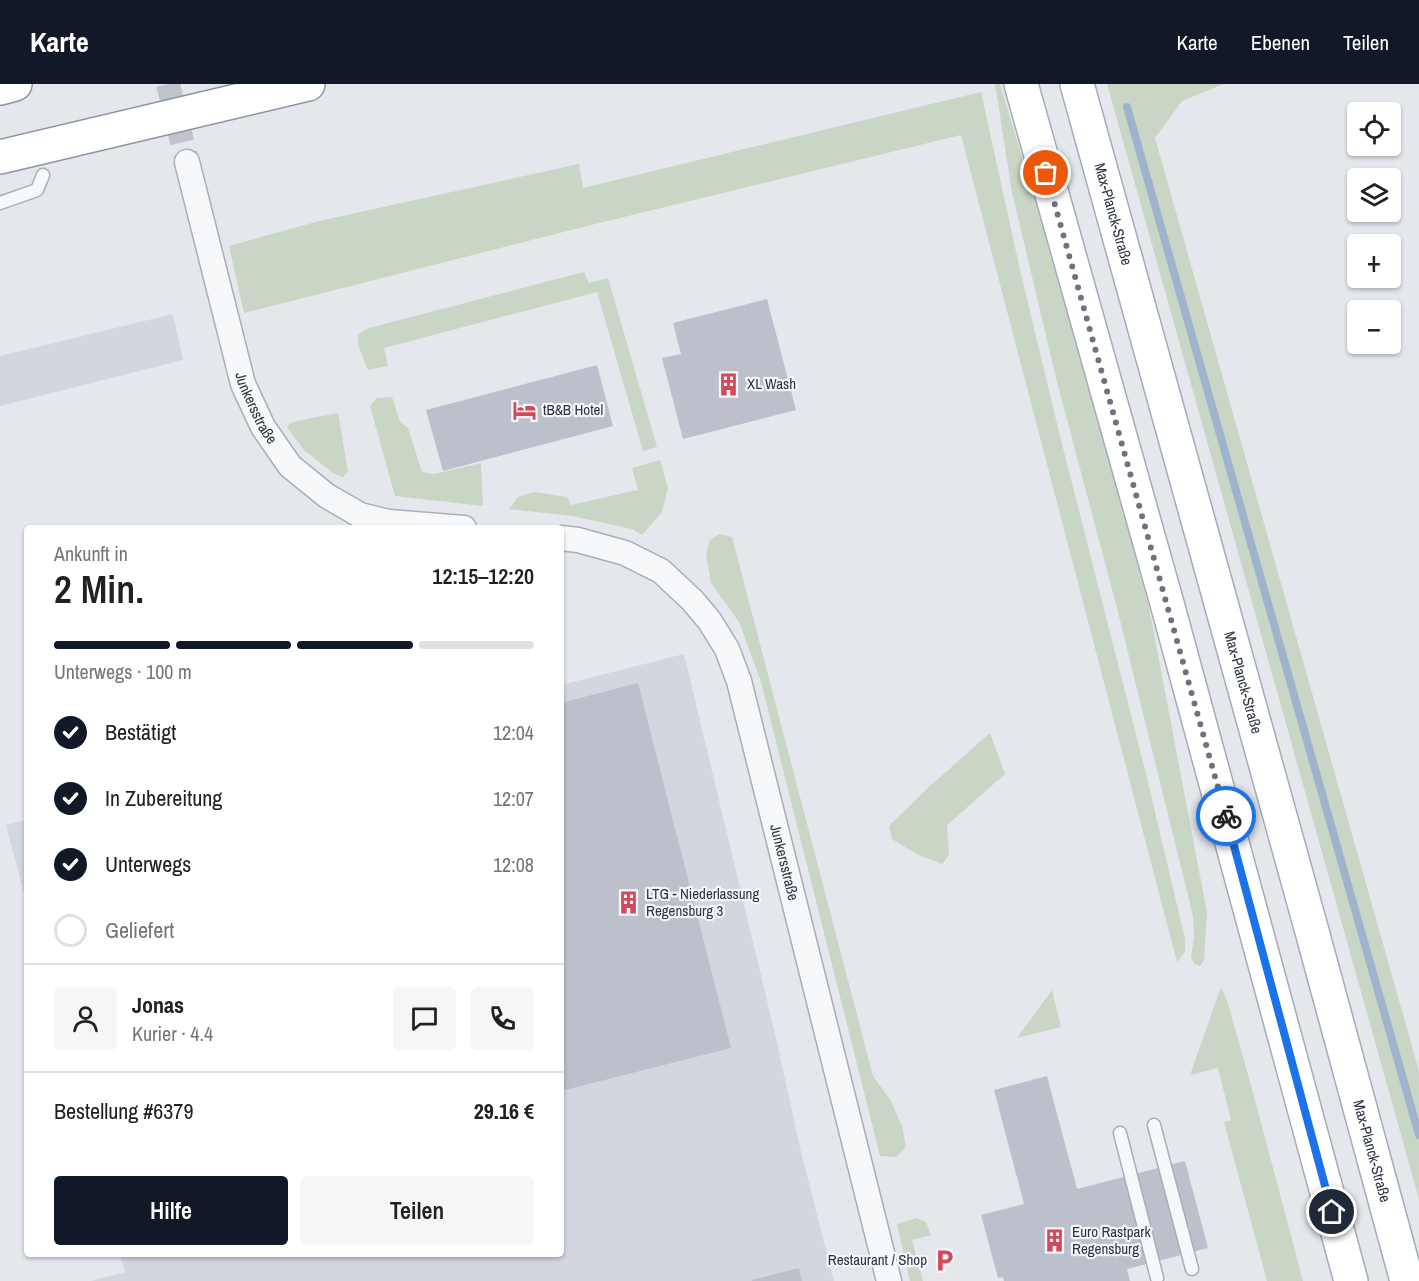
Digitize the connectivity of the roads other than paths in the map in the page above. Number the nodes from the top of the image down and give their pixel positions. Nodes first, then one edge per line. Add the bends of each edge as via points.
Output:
1 (15, 84) edge
2 (308, 84) edge
3 (1021, 84) edge
4 (1077, 84) edge
5 (0, 88) edge
6 (0, 157) edge
7 (187, 162) tunnel mouth
8 (43, 175) dead end
9 (0, 203) edge
10 (426, 525) edge
11 (564, 538) edge
12 (1154, 1125) dead end
13 (1120, 1133) dead end
14 (1192, 1269) dead end
15 (1157, 1278) dead end
16 (889, 1281) edge
17 (1351, 1281) edge
18 (1407, 1281) edge

1 - 5 main road
2 - 6 main road
3 - 17 main road
4 - 18 main road, Max-Planck-Straße
7 - 10 street, Junkersstraße via 243,384 263,427 290,466 327,496 360,514 389,522
8 - 9 lane via 37,189
11 - 16 street, Junkersstraße via 624,553 661,571 698,607 727,649 739,681
12 - 14 lane
13 - 15 lane

